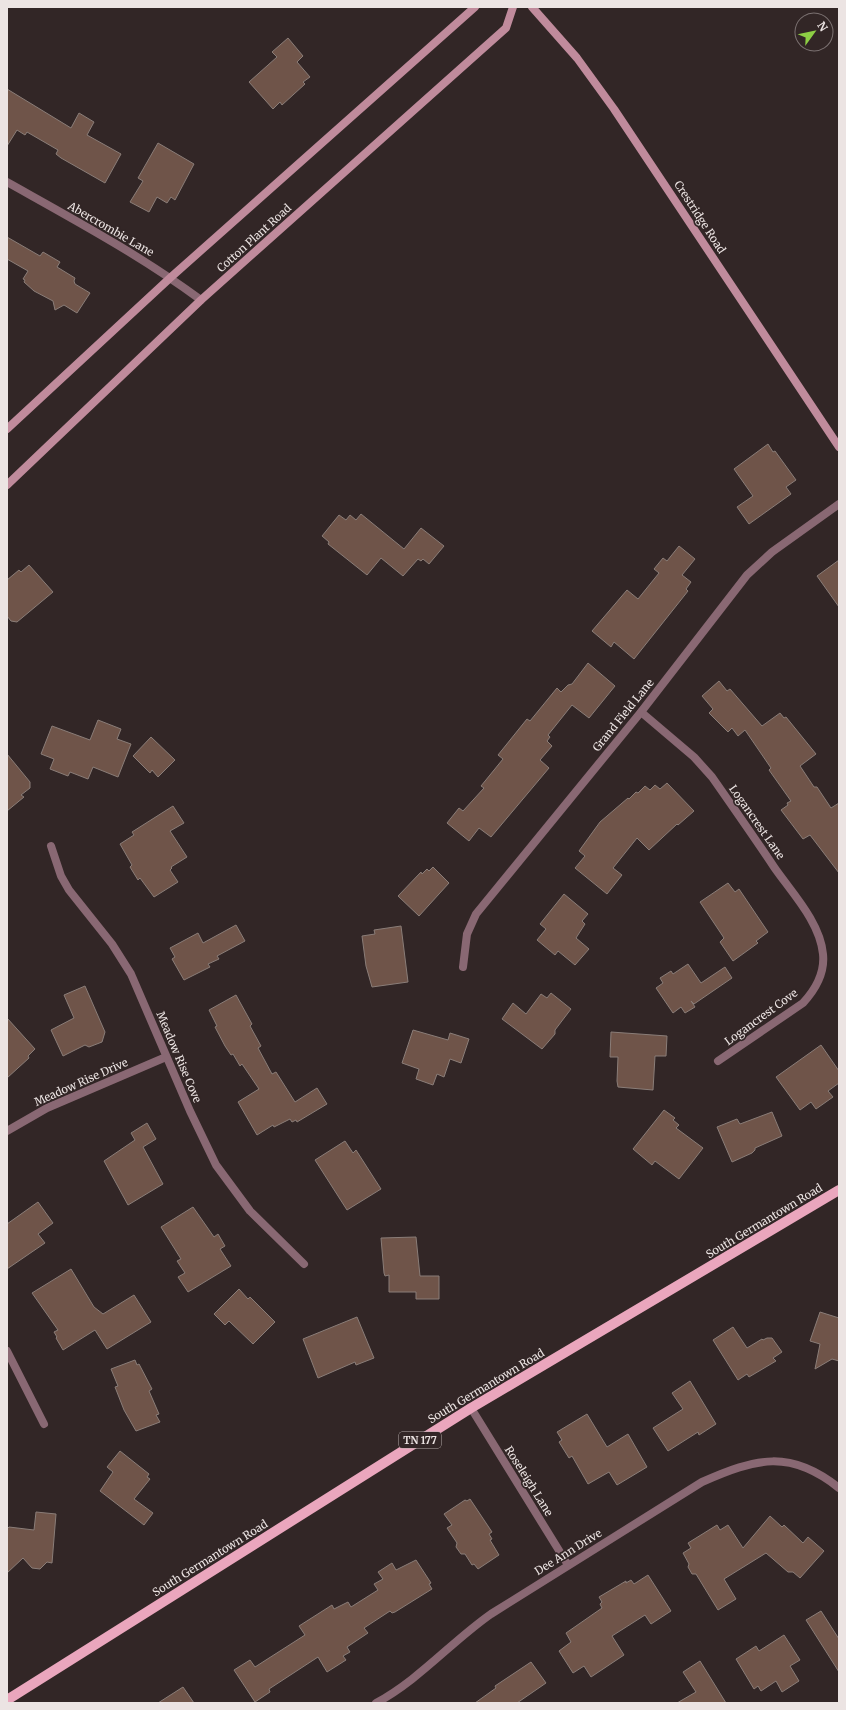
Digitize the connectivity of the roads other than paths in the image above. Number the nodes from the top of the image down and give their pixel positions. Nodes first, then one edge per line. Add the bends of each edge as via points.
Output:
1 (475, 7) edge
2 (513, 7) edge
3 (532, 7) edge
4 (7, 182) edge
5 (170, 278) junction
6 (200, 300) junction
7 (7, 430) edge
8 (839, 447) edge
9 (7, 485) edge
10 (839, 504) edge
11 (641, 712) junction
12 (51, 846) dead end
13 (823, 965) joint
14 (463, 967) dead end
15 (166, 1057) junction
16 (718, 1061) dead end
17 (7, 1131) edge
18 (839, 1190) edge
19 (304, 1264) dead end
20 (7, 1350) edge
21 (471, 1408) junction
22 (44, 1424) dead end
23 (839, 1488) edge
24 (568, 1565) junction
25 (7, 1700) edge
26 (376, 1703) edge

1 - 5 street
2 - 6 street, Cotton Plant Road via 506,28
3 - 8 street, Crestridge Road via 577,58 614,109
4 - 5 street, Abercrombie Lane via 128,250
5 - 6 street, Abercrombie Lane
5 - 7 street
6 - 9 street, Cotton Plant Road
10 - 11 street, Grand Field Lane via 755,567
11 - 13 street, Logancrest Lane via 694,757 712,777 815,927 823,953
11 - 14 street, Grand Field Lane via 476,914 467,934
12 - 15 street, Meadow Rise Cove via 61,876 69,890 112,944 131,974
13 - 16 street, Logancrest Cove via 816,985 803,1003
15 - 17 street, Meadow Rise Drive via 47,1108
15 - 19 street, Meadow Rise Cove via 216,1165 250,1211
18 - 21 main road, South Germantown Road / TN 177
20 - 22 street
21 - 24 street, Roseleigh Lane
21 - 25 main road, South Germantown Road / TN 177
23 - 24 street, Dee Ann Drive via 818,1473 792,1462 770,1460 728,1470 702,1482
24 - 26 street, Dee Ann Drive via 471,1628 416,1678

